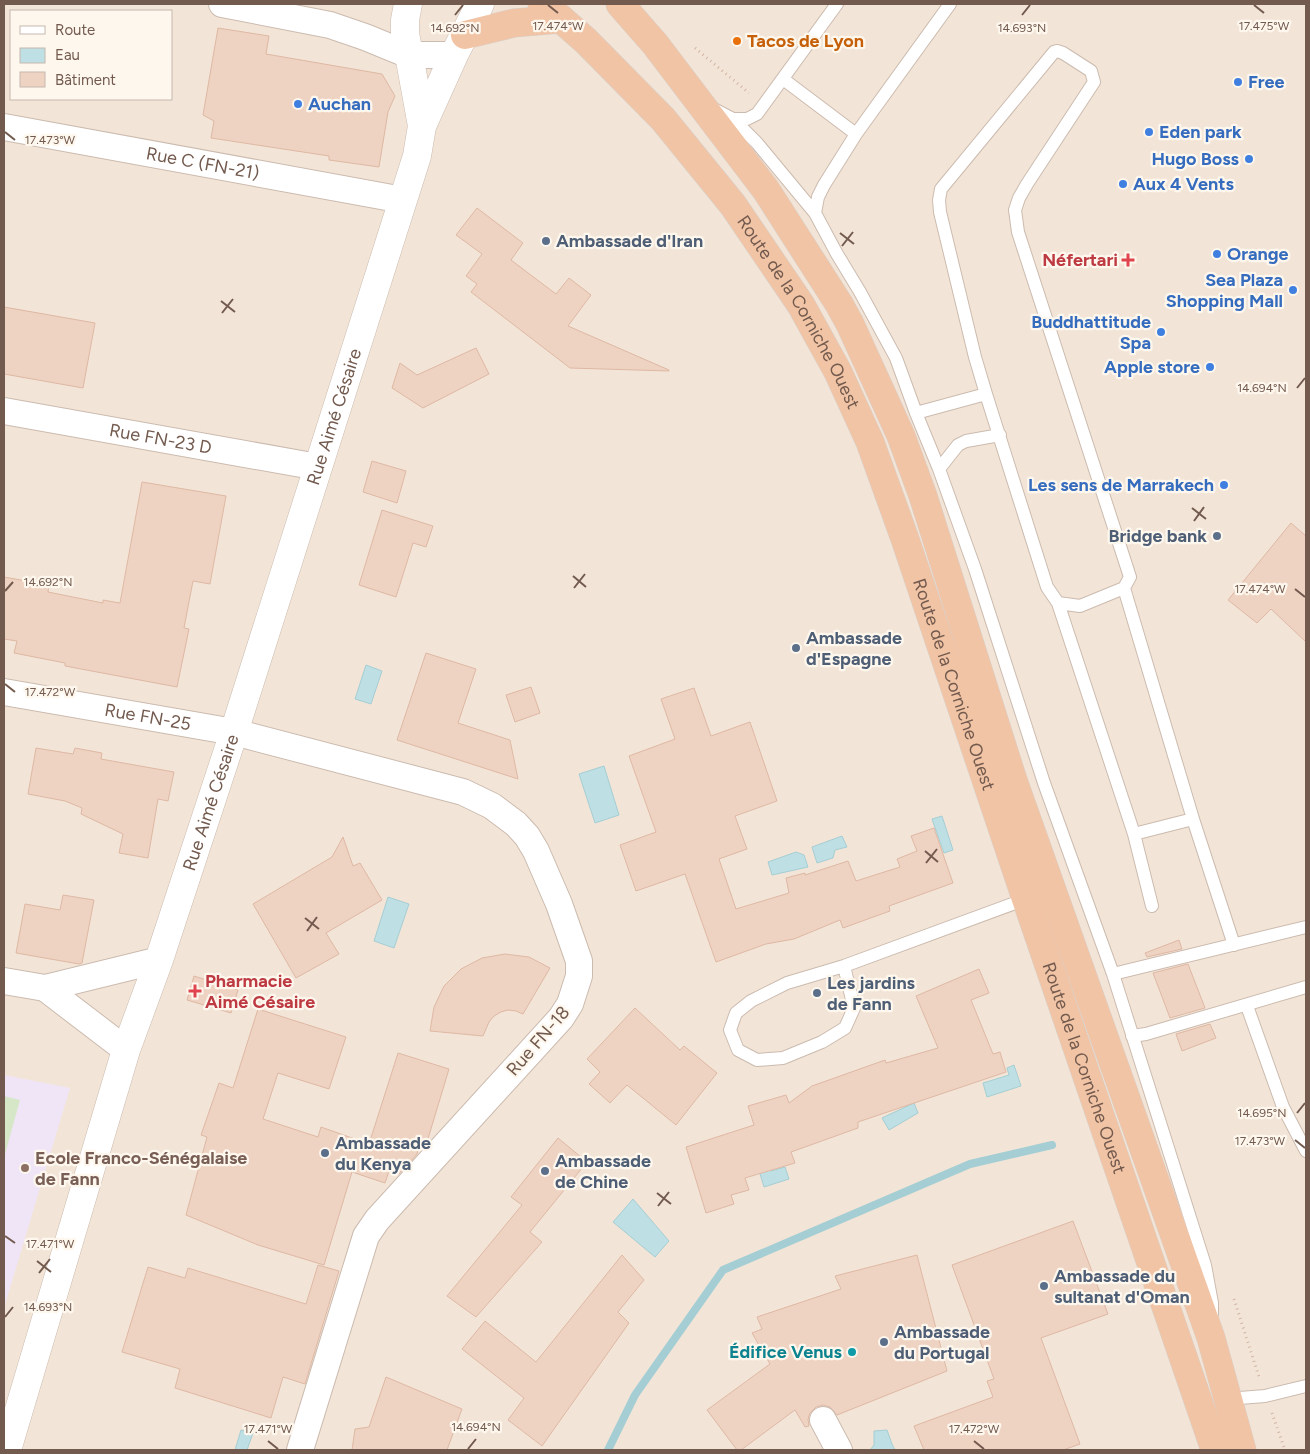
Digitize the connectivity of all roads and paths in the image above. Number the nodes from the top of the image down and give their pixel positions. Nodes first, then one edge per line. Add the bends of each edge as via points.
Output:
1 (222, 4) edge
2 (408, 4) edge
3 (480, 4) edge
4 (620, 4) edge
5 (837, 4) edge
6 (950, 4) edge
7 (552, 11) edge
8 (691, 44) dead end
9 (460, 45) junction
10 (409, 55) junction
11 (783, 79) junction
12 (700, 102) junction
13 (764, 105) junction
14 (733, 119) junction
15 (422, 126) junction
16 (4, 127) edge
17 (856, 134) junction
18 (403, 200) junction
19 (815, 213) junction
20 (986, 394) junction
21 (4, 411) edge
22 (916, 413) junction
23 (1000, 434) junction
24 (318, 467) junction
25 (939, 469) junction
26 (1124, 588) junction
27 (1058, 603) junction
28 (4, 692) edge
29 (234, 732) junction
30 (1193, 819) junction
31 (1134, 834) junction
32 (1026, 898) junction
33 (1152, 906) dead end
34 (1306, 928) edge
35 (1234, 945) junction
36 (159, 960) junction
37 (844, 966) junction
38 (1113, 974) junction
39 (4, 981) edge
40 (1306, 987) edge
41 (45, 988) junction
42 (1247, 1006) junction
43 (1132, 1036) junction
44 (126, 1050) junction
45 (1306, 1151) edge
46 (1211, 1338) junction
47 (1306, 1386) edge
48 (1227, 1399) junction
49 (823, 1420) dead end
50 (1236, 1448) edge
51 (7, 1450) edge
52 (300, 1450) edge
53 (839, 1450) edge

1 - 10 street via 330,26
2 - 10 street via 404,20
3 - 9 street
4 - 12 highway, Route de la Corniche Ouest
5 - 11 lane
6 - 17 lane
7 - 9 highway
7 - 32 highway, Route de la Corniche Ouest via 663,120 733,205 800,305 838,372 870,442 905,539
8 - 13 path
9 - 10 street
9 - 15 street
10 - 15 street
11 - 13 lane
11 - 17 lane
12 - 14 lane
12 - 46 highway, Route de la Corniche Ouest via 766,190 839,304 901,436 1013,780
13 - 14 lane via 747,119
14 - 19 lane
15 - 18 street, Rue Aimé Césaire
16 - 18 street, Rue C (FN-21)
17 - 19 lane via 824,185
18 - 24 street, Rue Aimé Césaire
19 - 22 lane via 896,358
20 - 22 lane
20 - 23 lane
20 - 26 lane via 944,232 939,200 941,189 1054,52 1060,51 1091,71 1094,82 1023,191 1015,210 1018,232 1130,577
21 - 24 street, Rue FN-23 D
22 - 25 lane
23 - 25 lane via 958,445
23 - 27 lane via 1047,587
24 - 29 street, Rue Aimé Césaire
25 - 38 lane via 1044,783
26 - 27 lane via 1080,606
26 - 30 lane
27 - 31 lane
28 - 29 street, Rue FN-25
29 - 36 street, Rue Aimé Césaire
29 - 52 street, Rue FN-18 via 463,792 492,806 516,824 536,851 579,961 579,976 570,1004 561,1018 376,1220 366,1236
30 - 31 lane
30 - 35 lane
31 - 33 lane
32 - 37 lane
32 - 50 highway, Route de la Corniche Ouest
34 - 35 lane
35 - 38 lane
36 - 41 street
36 - 44 street, Rue Aimé Césaire
37 - 37 lane via 787,983 751,1001 736,1014 730,1030 738,1050 757,1060 783,1058 822,1042 844,1028 854,1008
38 - 43 lane
39 - 41 street
40 - 42 lane
41 - 44 street
42 - 43 lane
42 - 45 lane via 1283,1107
43 - 46 lane via 1205,1265 1212,1303
44 - 51 street, Rue Aimé Césaire
46 - 48 highway, Route de la Corniche Ouest
47 - 48 lane via 1265,1396
48 - 50 highway, Route de la Corniche Ouest
49 - 53 street

